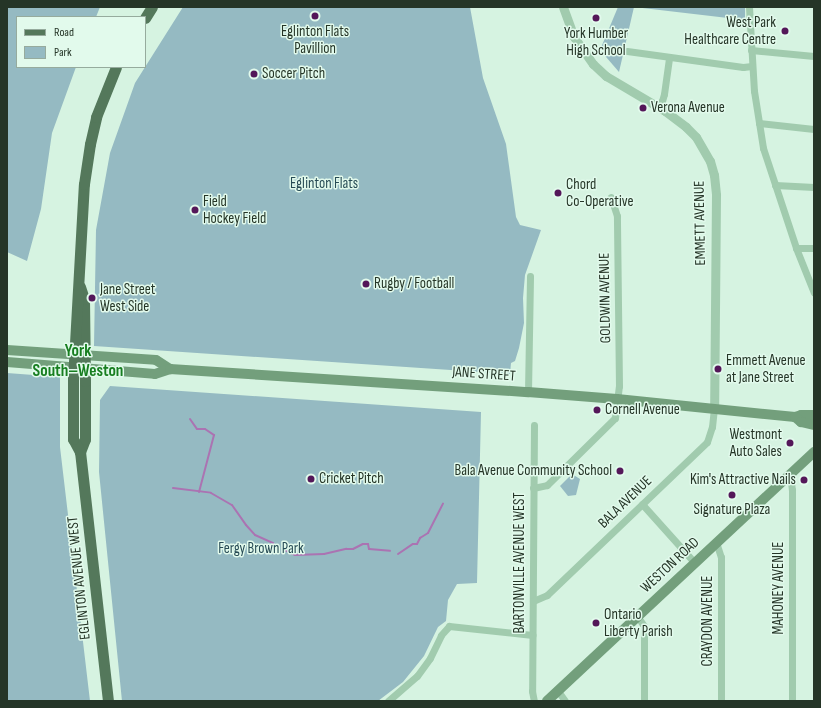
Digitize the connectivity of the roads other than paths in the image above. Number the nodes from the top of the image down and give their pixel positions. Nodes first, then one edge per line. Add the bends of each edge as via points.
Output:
1 (152, 7) edge
2 (563, 7) edge
3 (749, 7) edge
4 (146, 16) edge
5 (627, 50) dead end
6 (751, 50) junction
7 (814, 56) edge
8 (669, 57) junction
9 (752, 66) junction
10 (116, 68) edge
11 (656, 107) junction
12 (759, 123) junction
13 (814, 129) edge
14 (776, 185) junction
15 (814, 187) edge
16 (611, 197) dead end
17 (796, 248) junction
18 (814, 248) edge
19 (530, 276) dead end
20 (814, 293) edge
21 (7, 350) edge
22 (80, 355) junction
23 (7, 362) edge
24 (80, 367) junction
25 (170, 369) junction
26 (528, 392) junction
27 (617, 399) junction
28 (714, 409) junction
29 (814, 415) edge
30 (795, 417) junction
31 (534, 425) dead end
32 (814, 425) edge
33 (814, 452) edge
34 (790, 474) junction
35 (533, 488) junction
36 (642, 504) junction
37 (716, 542) junction
38 (694, 562) junction
39 (533, 601) junction
40 (637, 616) junction
41 (533, 635) junction
42 (558, 691) junction
43 (108, 701) edge
44 (388, 701) edge
45 (534, 701) edge
46 (547, 701) edge
47 (565, 701) edge
48 (644, 701) edge
49 (721, 701) edge
50 (792, 701) edge

1 - 4 main road
2 - 11 street, EMMETT AVENUE via 574,37 593,64 606,76
3 - 6 street
5 - 8 street
6 - 7 street
6 - 9 street
8 - 9 street
8 - 11 street via 664,94
9 - 12 street
10 - 22 main road, EGLINTON AVENUE WEST via 104,93 90,144 84,184 80,285 76,302
11 - 28 street, EMMETT AVENUE via 676,119 696,137 708,157 714,175
12 - 13 street
12 - 14 street via 763,148
14 - 15 street
14 - 17 street
16 - 27 street, GOLDWIN AVENUE via 617,216
17 - 18 street
17 - 20 street
19 - 26 street
21 - 22 main road, JANE STREET
22 - 24 main road, EGLINTON AVENUE WEST
22 - 25 main road, JANE STREET via 156,360
23 - 24 main road, JANE STREET
24 - 25 main road, JANE STREET via 155,374
24 - 43 main road, EGLINTON AVENUE WEST via 73,438 80,452
25 - 26 main road, JANE STREET
26 - 27 main road, JANE STREET
27 - 28 main road, JANE STREET
27 - 35 street via 615,418 609,426 546,485
28 - 30 main road, JANE STREET
28 - 36 street, BALA AVENUE via 711,433 706,442
29 - 30 main road, JANE STREET
30 - 32 main road, JANE STREET via 801,422
31 - 35 street, BARTONVILLE AVENUE WEST
33 - 34 main road, WESTON ROAD
34 - 37 main road, WESTON ROAD
34 - 50 street, MAHONEY AVENUE
35 - 39 street, BARTONVILLE AVENUE WEST
36 - 38 street
36 - 39 street, BALA AVENUE via 547,595
37 - 38 main road, WESTON ROAD
37 - 49 street, CRAYDON AVENUE via 721,557
38 - 40 main road, WESTON ROAD
39 - 41 street, BARTONVILLE AVENUE WEST
40 - 42 main road, WESTON ROAD
40 - 48 street via 644,626
41 - 44 street via 449,626 441,634 430,658 417,676
41 - 45 street, BARTONVILLE AVENUE WEST
42 - 46 main road, WESTON ROAD
42 - 47 street

